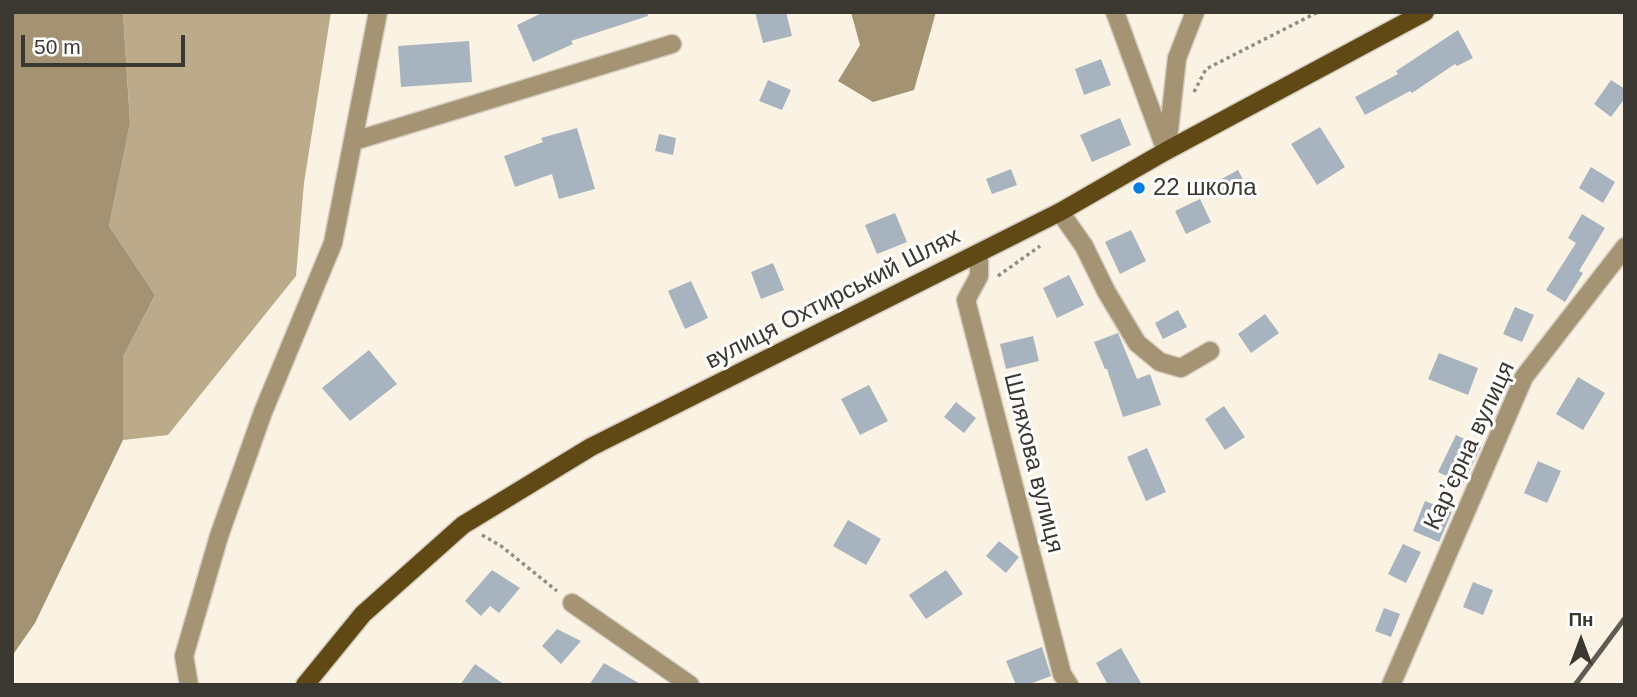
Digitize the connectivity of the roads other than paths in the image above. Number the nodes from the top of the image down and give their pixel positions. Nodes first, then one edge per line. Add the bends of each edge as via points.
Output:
1 (378, 12) edge
2 (1115, 12) edge
3 (1195, 12) edge
4 (1425, 12) edge
5 (672, 44) dead end
6 (354, 141) junction
7 (1166, 151) junction
8 (1060, 212) junction
9 (1625, 247) edge
10 (979, 253) junction
11 (1210, 351) dead end
12 (572, 603) road end
13 (189, 685) edge
14 (305, 685) edge
15 (690, 685) edge
16 (1069, 685) edge
17 (1391, 685) edge

1 - 6 street
2 - 7 street
3 - 7 street via 1177,58
4 - 7 main road, вулиця Охтирський Шлях
5 - 6 street
6 - 13 street via 333,243 263,412 219,536 184,656
7 - 8 main road, вулиця Охтирський Шлях
8 - 10 main road, вулиця Охтирський Шлях
8 - 11 street via 1084,246 1137,344 1160,362 1181,368
9 - 17 street, Карʼєрна вулиця via 1524,377
10 - 14 main road, вулиця Охтирський Шлях via 591,447 463,525 363,614
10 - 16 street, Шляхова вулиця via 979,276 966,300 1062,674
12 - 15 street

